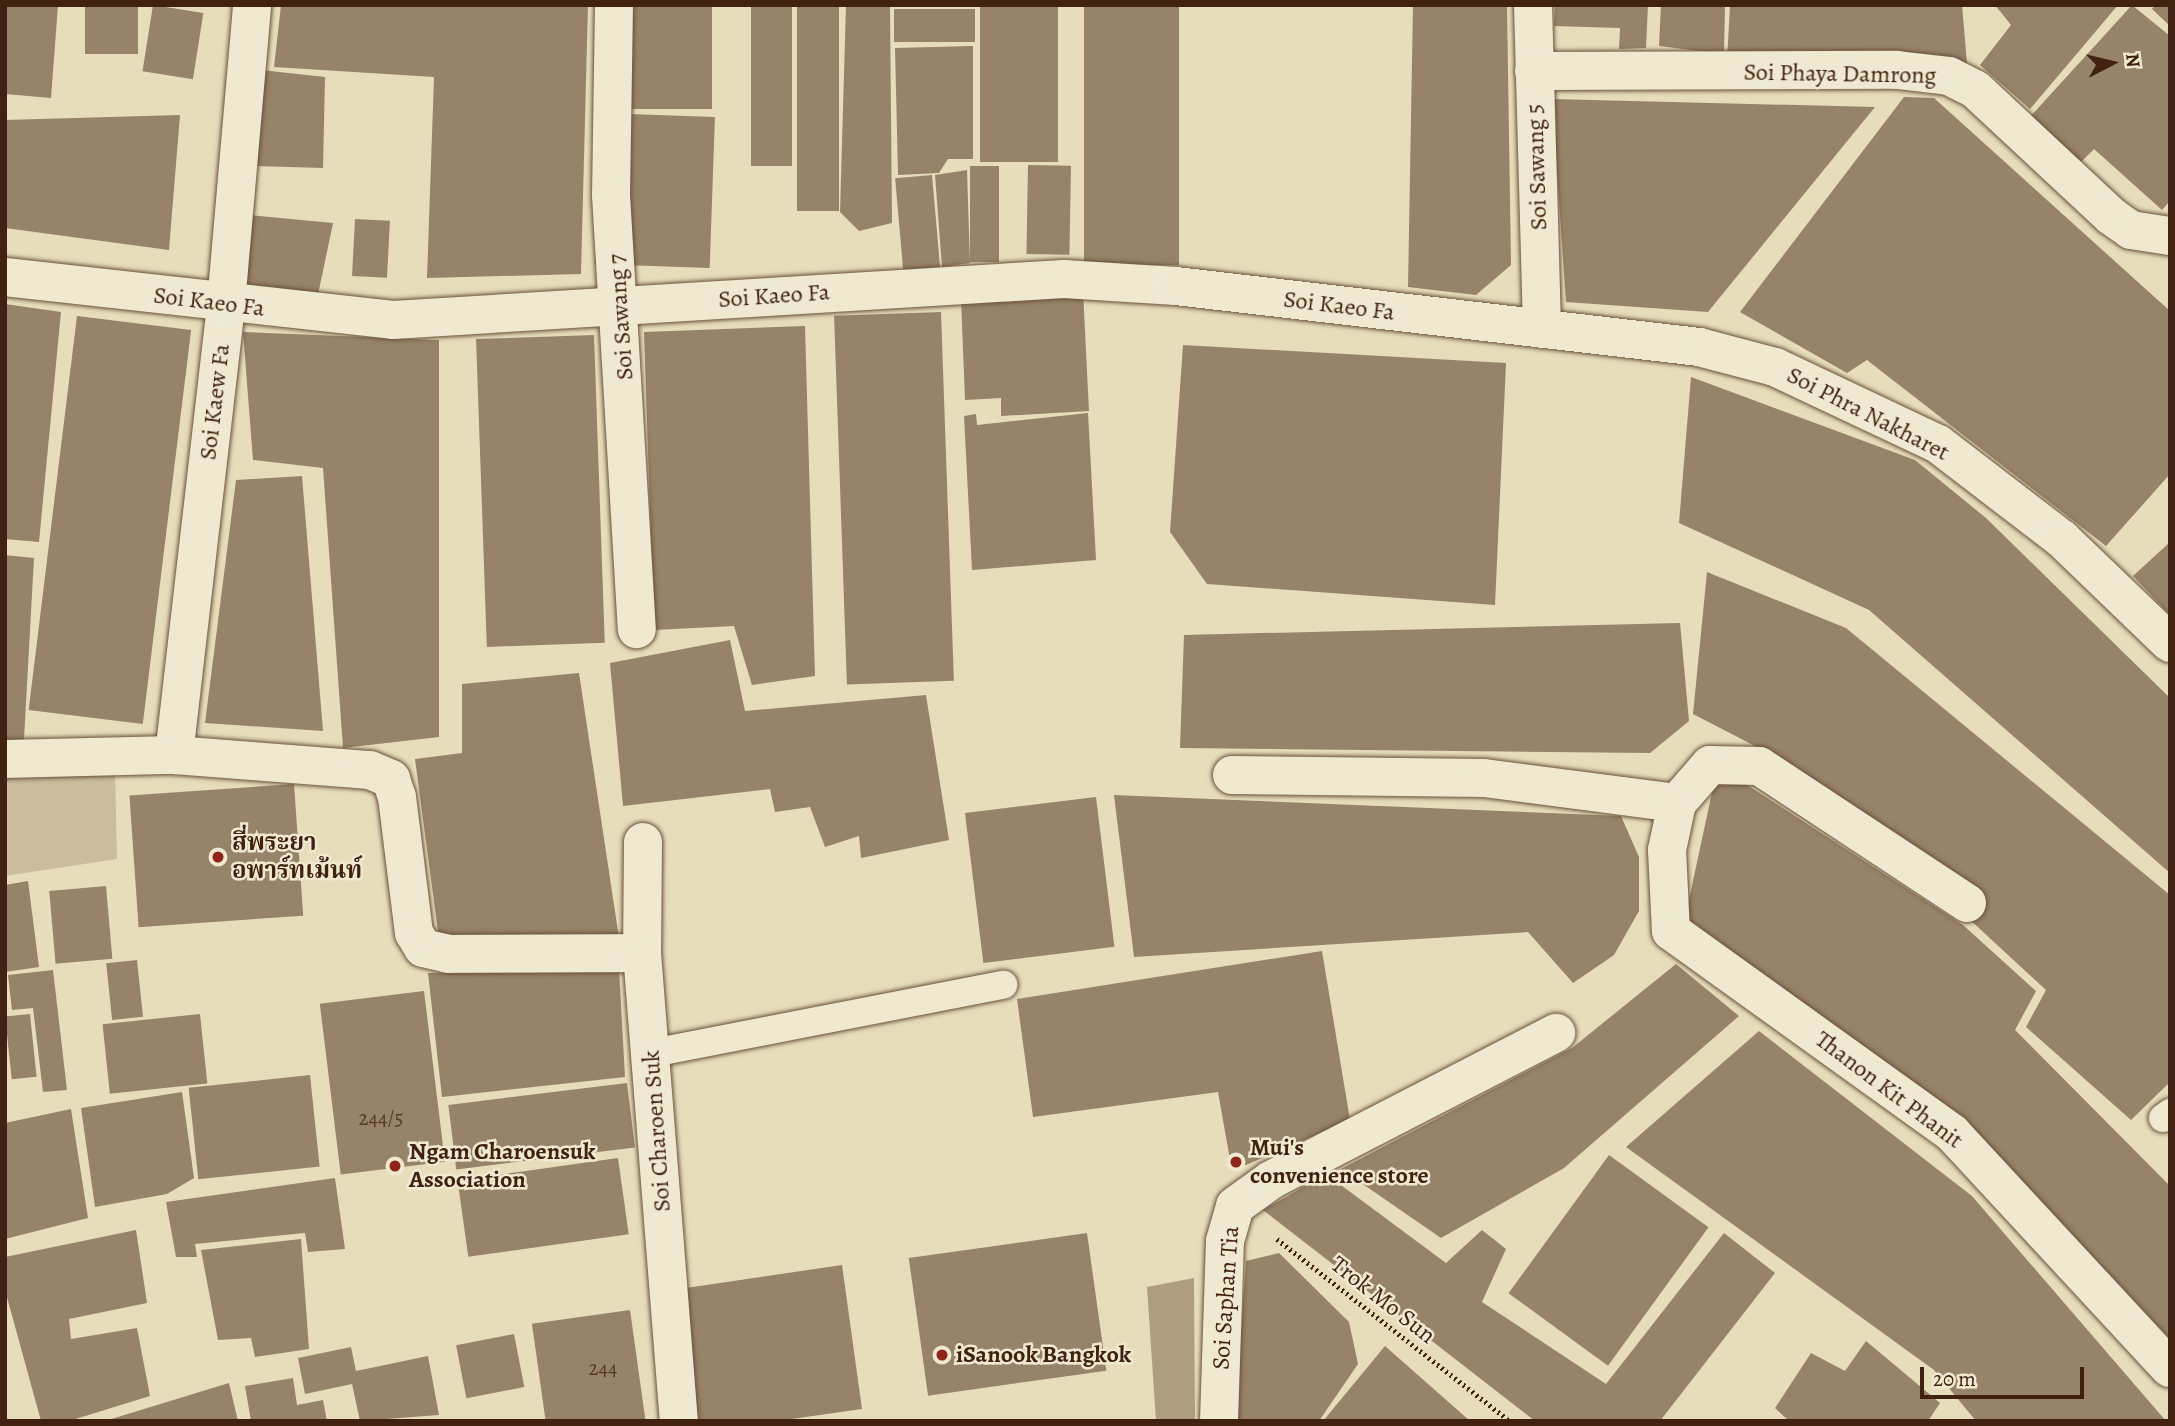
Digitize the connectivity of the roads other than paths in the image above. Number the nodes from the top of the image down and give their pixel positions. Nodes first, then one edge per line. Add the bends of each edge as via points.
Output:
1 (252, 5) edge
2 (614, 5) edge
3 (1533, 5) edge
4 (1534, 71) junction
5 (2170, 236) edge
6 (5, 277) edge
7 (226, 304) junction
8 (622, 307) junction
9 (1542, 330) junction
10 (637, 628) dead end
11 (2170, 643) edge
12 (174, 755) junction
13 (5, 759) edge
14 (1232, 775) dead end
15 (1677, 803) junction
16 (643, 842) dead end
17 (1967, 903) dead end
18 (642, 953) junction
19 (1003, 985) dead end
20 (1556, 1032) dead end
21 (652, 1053) junction
22 (2170, 1368) edge
23 (679, 1421) edge
24 (1219, 1421) edge

1 - 7 street, Soi Kaew Fa
2 - 8 street, Soi Sawang 7 via 611,195
3 - 4 street, Soi Sawang 5
4 - 5 street, Soi Phaya Damrong via 1896,69 1949,76 1975,89 2121,223 2147,236
4 - 9 street, Soi Sawang 5
6 - 7 street, Soi Kaeo Fa
7 - 8 street, Soi Kaeo Fa via 393,320
7 - 12 street, Soi Kaew Fa
8 - 9 street, Soi Kaeo Fa via 1064,279 1177,286
8 - 10 street, Soi Sawang 7
9 - 11 street, Soi Phra Nakharet via 1699,347 1775,367 1938,444 2062,539
12 - 13 street
12 - 18 street via 327,763 391,779 414,933 423,948 448,954
14 - 15 street via 1484,779
15 - 17 street via 1710,765 1759,766
15 - 22 street, Thanon Kit Phanit via 1667,850 1671,931 1953,1134
16 - 18 street, Soi Charoen Suk
18 - 21 street, Soi Charoen Suk
19 - 21 lane
20 - 24 street, Soi Saphan Tia via 1271,1180 1235,1206 1225,1241
21 - 23 street, Soi Charoen Suk

